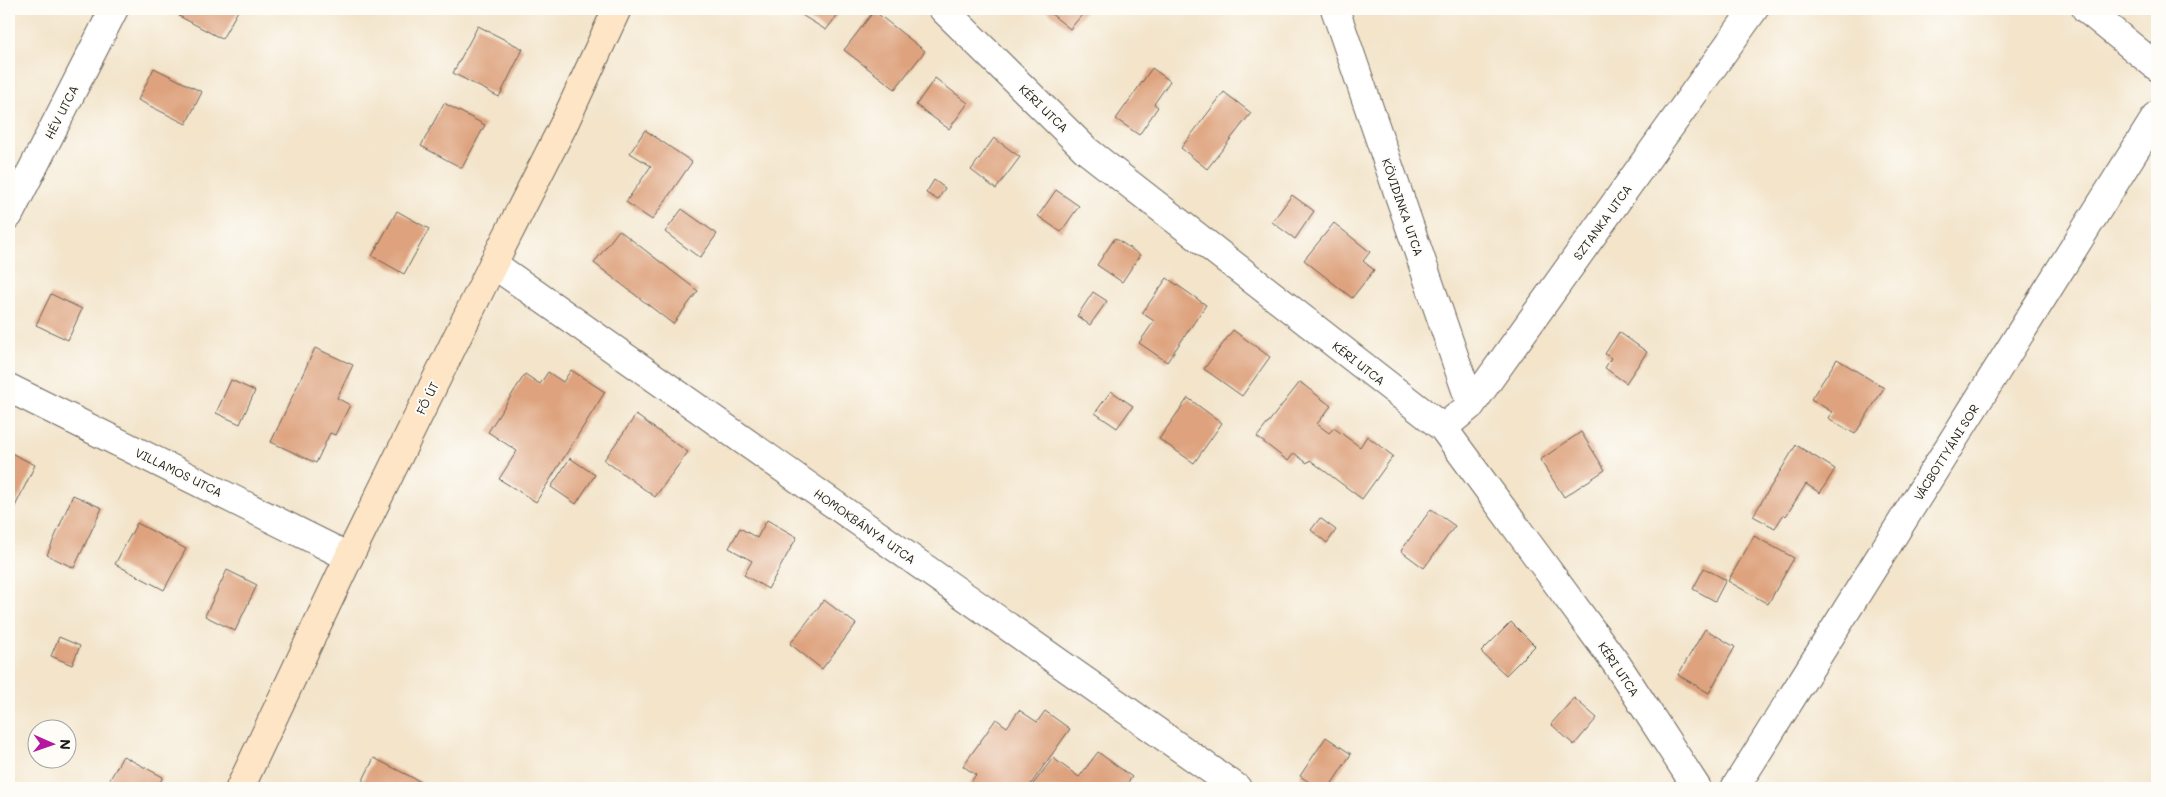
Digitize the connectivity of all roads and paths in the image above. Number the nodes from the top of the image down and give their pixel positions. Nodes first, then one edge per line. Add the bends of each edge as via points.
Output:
1 (114, 9) edge
2 (1335, 9) edge
3 (1754, 9) edge
4 (2086, 9) edge
5 (610, 11) edge
6 (956, 14) edge
7 (2157, 68) edge
8 (2157, 115) edge
9 (9, 215) edge
10 (493, 264) junction
11 (9, 388) edge
12 (1471, 405) junction
13 (1443, 428) junction
14 (349, 557) junction
15 (240, 788) edge
16 (1237, 788) edge
17 (1697, 788) edge
18 (1735, 788) edge

1 - 9 street, HÉV UTCA
2 - 12 street, KÖVIDINKA UTCA
3 - 12 street, SZTANKA UTCA
4 - 7 street
5 - 10 main road, FŐ ÚT via 564,126
6 - 13 street, KÉRI UTCA via 1086,150
8 - 18 street, VÁCBOTTYÁNI SOR
10 - 14 main road, FŐ ÚT
10 - 16 street, HOMOKBÁNYA UTCA
11 - 14 street, VILLAMOS UTCA
12 - 13 street, SZTANKA UTCA
13 - 17 street, KÉRI UTCA via 1618,666
14 - 15 main road, FŐ ÚT

